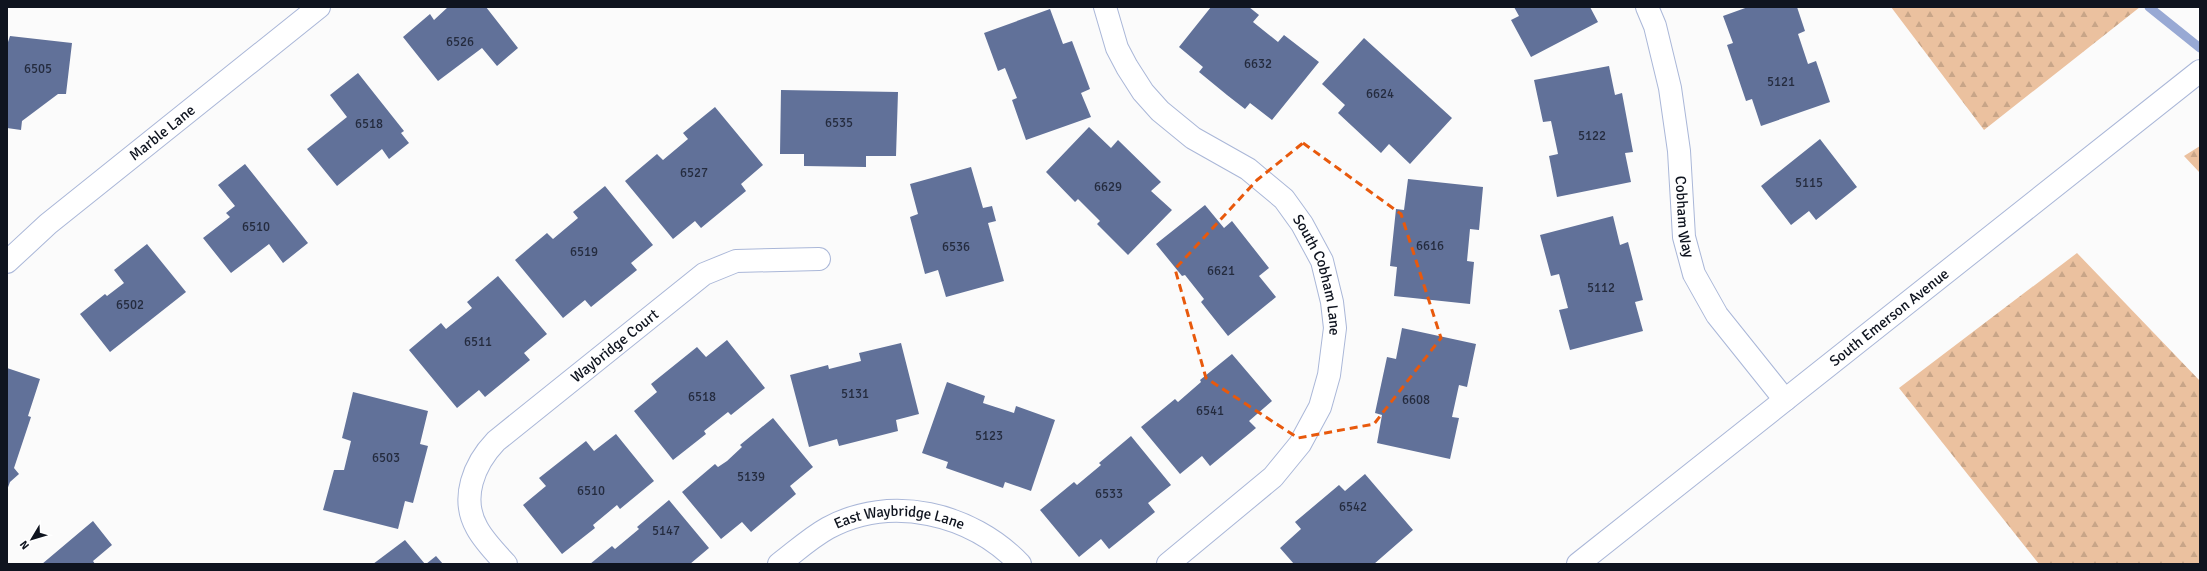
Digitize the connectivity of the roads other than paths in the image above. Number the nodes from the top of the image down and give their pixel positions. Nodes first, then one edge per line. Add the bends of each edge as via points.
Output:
1 (319, 7) edge
2 (1105, 7) edge
3 (1647, 7) edge
4 (2200, 71) edge
5 (819, 259) dead end
6 (7, 262) edge
7 (1785, 400) junction
8 (506, 564) edge
9 (779, 564) edge
10 (1020, 564) edge
11 (1168, 564) edge
12 (1578, 564) edge

1 - 6 street, Marble Lane via 48,224
2 - 11 street, South Cobham Lane via 1117,48 1143,92 1179,128 1248,169 1284,200 1302,224 1322,261 1332,302 1335,328 1330,375 1320,407 1300,444 1284,465 1260,488
3 - 7 street, Cobham Way via 1670,88 1679,151 1684,237 1694,274 1717,315
4 - 7 street, South Emerson Avenue
5 - 8 street, Waybridge Court via 736,261 704,274 502,436 486,452 476,469 470,495 477,528
7 - 12 street, South Emerson Avenue
9 - 10 street, East Waybridge Lane via 816,536 844,521 865,514 903,510 928,513 964,525 1005,549

